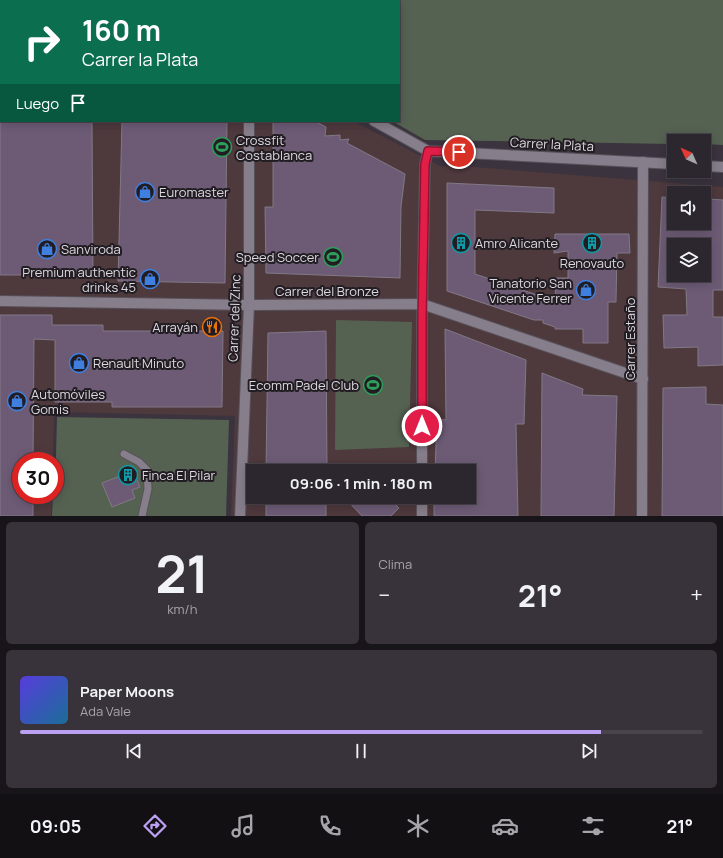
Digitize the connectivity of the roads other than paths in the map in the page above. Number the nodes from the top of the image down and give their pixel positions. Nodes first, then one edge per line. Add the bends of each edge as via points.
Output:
1 (249, 122) edge
2 (376, 122) edge
3 (428, 151) junction
4 (643, 162) junction
5 (667, 164) edge
6 (711, 166) edge
7 (723, 167) edge
8 (0, 301) edge
9 (249, 304) junction
10 (422, 304) junction
11 (642, 379) junction
12 (124, 454) dead end
13 (422, 464) edge
14 (422, 504) edge
15 (142, 516) edge
16 (240, 516) edge
17 (422, 516) edge
18 (642, 516) edge

1 - 9 street, Carrer del Zinc
2 - 3 street
3 - 4 street, Carrer la Plata
3 - 10 street via 425,164
4 - 5 street, Carrer la Plata
4 - 11 street, Carrer Estaño
6 - 7 street
8 - 9 street, Carrer del Bronze
9 - 10 street, Carrer del Bronze
9 - 16 street, Carrer del Zinc
10 - 11 street, Carrer del Bronze
10 - 13 street
11 - 18 street, Carrer Estaño
12 - 15 lane via 140,462 147,470 148,490
14 - 17 street

